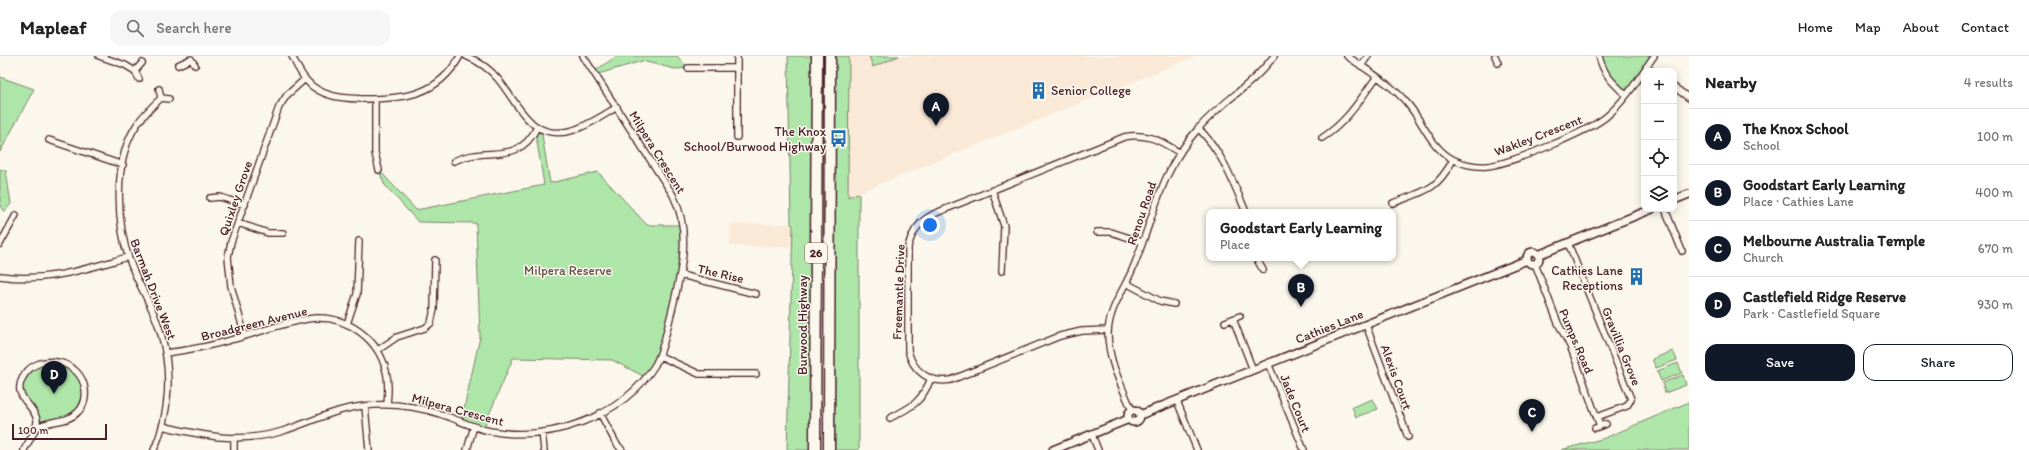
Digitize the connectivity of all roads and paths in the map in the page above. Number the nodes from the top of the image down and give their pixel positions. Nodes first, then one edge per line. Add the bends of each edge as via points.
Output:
1 (99, 56) edge
2 (292, 56) edge
3 (460, 56) edge
4 (466, 56) edge
5 (583, 56) edge
6 (737, 56) edge
7 (817, 56) edge
8 (830, 56) edge
9 (1274, 56) edge
10 (1347, 56) edge
11 (1368, 56) edge
12 (1495, 56) edge
13 (1599, 56) edge
14 (1654, 56) edge
15 (193, 58) edge
16 (1498, 63) dead end
17 (142, 64) dead end
18 (178, 65) dead end
19 (195, 65) dead end
20 (1361, 66) junction
21 (1646, 67) joint
22 (688, 68) dead end
23 (737, 68) junction
24 (135, 71) junction
25 (1376, 78) junction
26 (139, 79) dead end
27 (305, 79) junction
28 (1677, 88) edge
29 (158, 89) dead end
30 (1626, 95) junction
31 (161, 98) junction
32 (1689, 98) edge
33 (375, 99) junction
34 (170, 100) dead end
35 (617, 107) junction
36 (537, 127) junction
37 (1198, 128) junction
38 (736, 137) dead end
39 (1322, 138) dead end
40 (49, 140) dead end
41 (1180, 153) junction
42 (1453, 160) junction
43 (454, 161) dead end
44 (122, 165) junction
45 (379, 170) dead end
46 (992, 190) junction
47 (1689, 194) edge
48 (210, 198) dead end
49 (1677, 199) edge
50 (1393, 203) dead end
51 (245, 205) junction
52 (1245, 209) edge
53 (1645, 212) edge
54 (1666, 212) edge
55 (16, 215) dead end
56 (238, 223) junction
57 (1097, 232) dead end
58 (283, 233) dead end
59 (359, 241) dead end
60 (1142, 242) junction
61 (1568, 243) junction
62 (0, 244) edge
63 (1682, 251) dead end
64 (1538, 255) junction
65 (128, 257) junction
66 (435, 260) dead end
67 (1527, 260) junction
68 (1258, 261) edge
69 (1535, 264) junction
70 (1262, 270) dead end
71 (1002, 271) dead end
72 (681, 275) junction
73 (0, 276) edge
74 (1126, 283) junction
75 (756, 294) dead end
76 (1174, 304) dead end
77 (1240, 316) dead end
78 (1233, 319) junction
79 (1225, 322) dead end
80 (347, 324) junction
81 (1366, 324) junction
82 (1108, 330) junction
83 (245, 336) junction
84 (378, 350) junction
85 (166, 353) junction
86 (660, 356) junction
87 (1268, 363) junction
88 (1253, 370) junction
89 (756, 374) dead end
90 (931, 378) junction
91 (1177, 401) junction
92 (387, 404) junction
93 (365, 406) junction
94 (1132, 410) junction
95 (600, 413) junction
96 (1140, 415) junction
97 (1597, 417) junction
98 (890, 418) dead end
99 (1129, 419) junction
100 (162, 426) junction
101 (474, 426) junction
102 (1600, 426) dead end
103 (36, 428) junction
104 (542, 432) junction
105 (1092, 434) junction
106 (1408, 437) dead end
107 (234, 438) junction
108 (24, 450) edge
109 (154, 450) edge
110 (234, 450) edge
111 (369, 450) edge
112 (467, 450) edge
113 (544, 450) edge
114 (622, 450) edge
115 (815, 450) edge
116 (829, 450) edge
117 (1053, 450) edge
118 (1098, 450) edge
119 (1197, 450) edge
120 (1304, 450) edge

1 - 24 street
2 - 27 street
3 - 33 street via 446,75 428,89 402,98
4 - 36 street via 493,73 524,115
5 - 35 street, Milpera Crescent
6 - 23 street
7 - 115 highway, Burwood Highway / 26
8 - 116 highway, Burwood Highway / 26
9 - 37 street, Renou Road via 1254,80
10 - 20 street, Wakley Crescent
11 - 20 street
12 - 16 street
13 - 30 street via 1604,72
14 - 21 street, Wakley Crescent
15 - 18 street
15 - 19 street
17 - 24 street
20 - 25 street, Wakley Crescent
21 - 30 street, Wakley Crescent
22 - 23 street
23 - 38 street
24 - 26 street
25 - 39 street via 1341,125
25 - 42 street, Wakley Crescent via 1402,97 1432,142
27 - 33 street via 316,89 333,97
27 - 51 street, Quixley Grove via 287,95 279,107
28 - 32 street
29 - 31 street
30 - 42 street, Wakley Crescent via 1596,124 1507,161 1480,166
31 - 34 street
31 - 44 street, Barmah Drive West via 137,124
33 - 45 street via 375,152
35 - 36 street via 571,131 554,132
35 - 72 street, Milpera Crescent via 678,204 684,240
36 - 43 street via 527,144 518,150 468,155
37 - 41 street, Renou Road
37 - 52 street via 1217,150
40 - 44 street
41 - 46 street, Freemantle Drive via 1156,138 1143,135 1128,136
41 - 60 street, Renou Road via 1162,186
42 - 50 street via 1434,186
44 - 65 street, Barmah Drive West via 120,212
46 - 71 street via 1004,226
46 - 90 street, Freemantle Drive via 929,216 918,225 910,241 908,350 916,368
47 - 49 street
48 - 51 street via 220,197
51 - 56 street, Quixley Grove
53 - 61 street
54 - 63 street
55 - 62 street
56 - 58 street via 268,233
56 - 83 street, Quixley Grove via 230,248 228,267 230,286
57 - 60 street via 1111,232
59 - 80 street via 357,294
60 - 74 street, Renou Road
61 - 64 street
61 - 97 street, Gravillia Grove via 1631,399 1627,406
64 - 67 street via 1530,253
64 - 69 street
65 - 73 street via 53,277
65 - 85 street, Barmah Drive West via 157,320
66 - 84 street via 434,309 431,322 426,328 397,338
67 - 69 street
67 - 81 street, Cathies Lane
68 - 70 street
69 - 97 street, Pumps Road
72 - 75 street, The Rise
72 - 86 street, Milpera Crescent
74 - 76 street via 1160,301
74 - 82 street, Renou Road via 1114,305
77 - 78 street
78 - 79 street
78 - 88 street
80 - 83 street, Broadgreen Avenue via 330,319 310,319
80 - 84 street, Broadgreen Avenue via 363,333
81 - 87 street, Cathies Lane
81 - 106 street, Alexis Court
82 - 90 street via 1066,334 951,380
82 - 94 street, Renou Road via 1111,357
83 - 85 street, Broadgreen Avenue via 202,348
84 - 92 street, Broadgreen Avenue via 387,378
85 - 100 street, Barmah Drive West via 168,387
86 - 89 street via 699,374
86 - 95 street, Milpera Crescent via 638,386
87 - 88 street, Cathies Lane
87 - 120 street, Jade Court
88 - 91 street, Cathies Lane
90 - 98 street via 918,402
91 - 96 street, Cathies Lane
91 - 119 street
92 - 93 street, Milpera Crescent
92 - 101 street, Milpera Crescent via 425,409
93 - 107 street, Milpera Crescent via 334,411 276,433
93 - 111 street
94 - 96 street via 1137,410
94 - 99 street via 1128,413
95 - 104 street, Milpera Crescent via 575,424
95 - 114 street
96 - 99 street via 1137,422
97 - 102 street, Pumps Road
99 - 105 street
100 - 107 street, Milpera Crescent via 208,437
100 - 109 street, Barmah Drive West
101 - 104 street, Milpera Crescent via 500,432
101 - 112 street
103 - 103 street via 36,418 23,400 21,391 20,386 25,374 32,367 46,363 71,366 84,382 86,398 82,407 69,418 43,423
103 - 108 street
104 - 113 street
105 - 117 street
105 - 118 street
107 - 110 street

